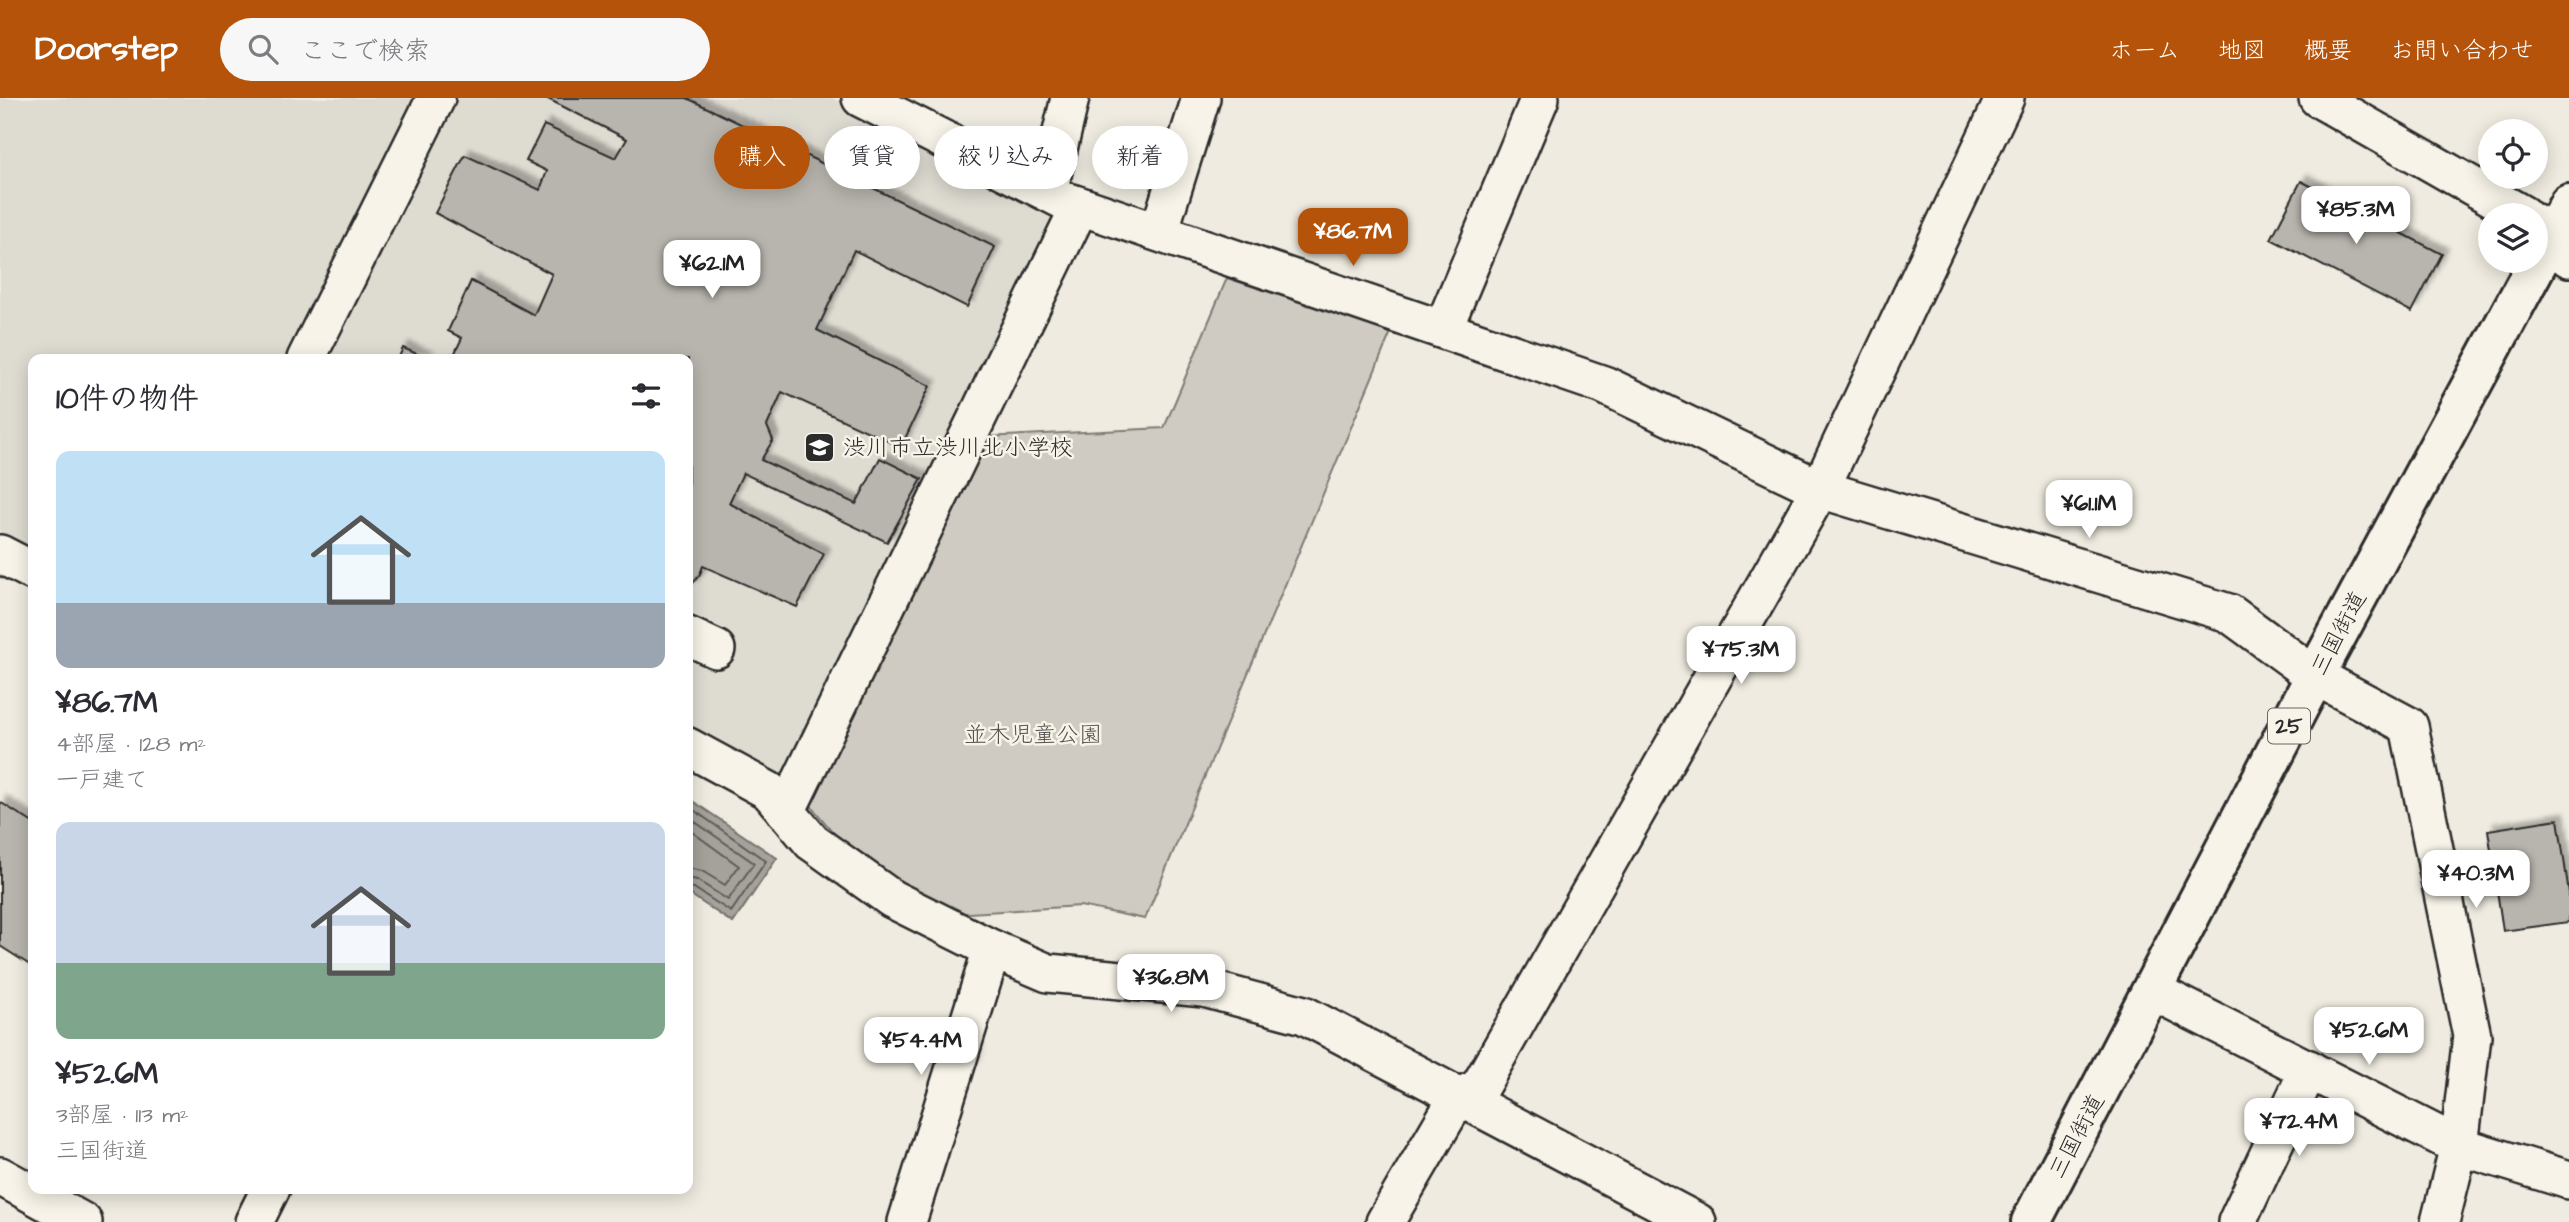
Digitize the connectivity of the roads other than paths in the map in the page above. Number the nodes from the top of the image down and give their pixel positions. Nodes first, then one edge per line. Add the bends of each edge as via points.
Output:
1 (436, 98) edge
2 (861, 98) edge
3 (1070, 98) edge
4 (1201, 98) edge
5 (1540, 98) edge
6 (2006, 98) edge
7 (2318, 98) edge
8 (2569, 197) edge
9 (1064, 199) junction
10 (2550, 226) edge
11 (1159, 232) junction
12 (1443, 329) junction
13 (308, 354) edge
14 (1820, 489) junction
15 (0, 554) edge
16 (28, 568) edge
17 (2315, 676) junction
18 (693, 750) edge
19 (786, 811) junction
20 (992, 949) junction
21 (2153, 991) junction
22 (2309, 1069) junction
23 (1458, 1097) junction
24 (2459, 1146) junction
25 (0, 1176) edge
26 (2569, 1181) edge
27 (28, 1192) edge
28 (32, 1194) edge
29 (268, 1194) edge
30 (83, 1222) edge
31 (254, 1222) edge
32 (906, 1222) edge
33 (1385, 1222) edge
34 (1697, 1222) edge
35 (2031, 1222) edge
36 (2237, 1222) edge
37 (2440, 1222) edge

1 - 13 street
2 - 9 street
3 - 9 street
4 - 11 street
5 - 12 street
6 - 14 street
7 - 10 street
8 - 10 main road, 三国街道 / 25
9 - 11 street
9 - 19 street
10 - 17 main road, 三国街道 / 25
11 - 12 street
12 - 14 street via 1604,385
14 - 17 street via 2229,613
14 - 23 street via 1479,1088
15 - 16 street
17 - 21 main road, 三国街道 / 25
17 - 24 street via 2409,726 2472,1035
18 - 19 street via 769,791
19 - 20 street via 812,842 892,899
20 - 23 street via 1048,974 1203,988 1304,1015
20 - 32 street
21 - 22 street
21 - 35 main road, 三国街道 / 25
22 - 24 street
22 - 36 street
23 - 33 street
23 - 34 street
24 - 26 street
24 - 37 street
25 - 27 street
28 - 30 street
29 - 31 street

